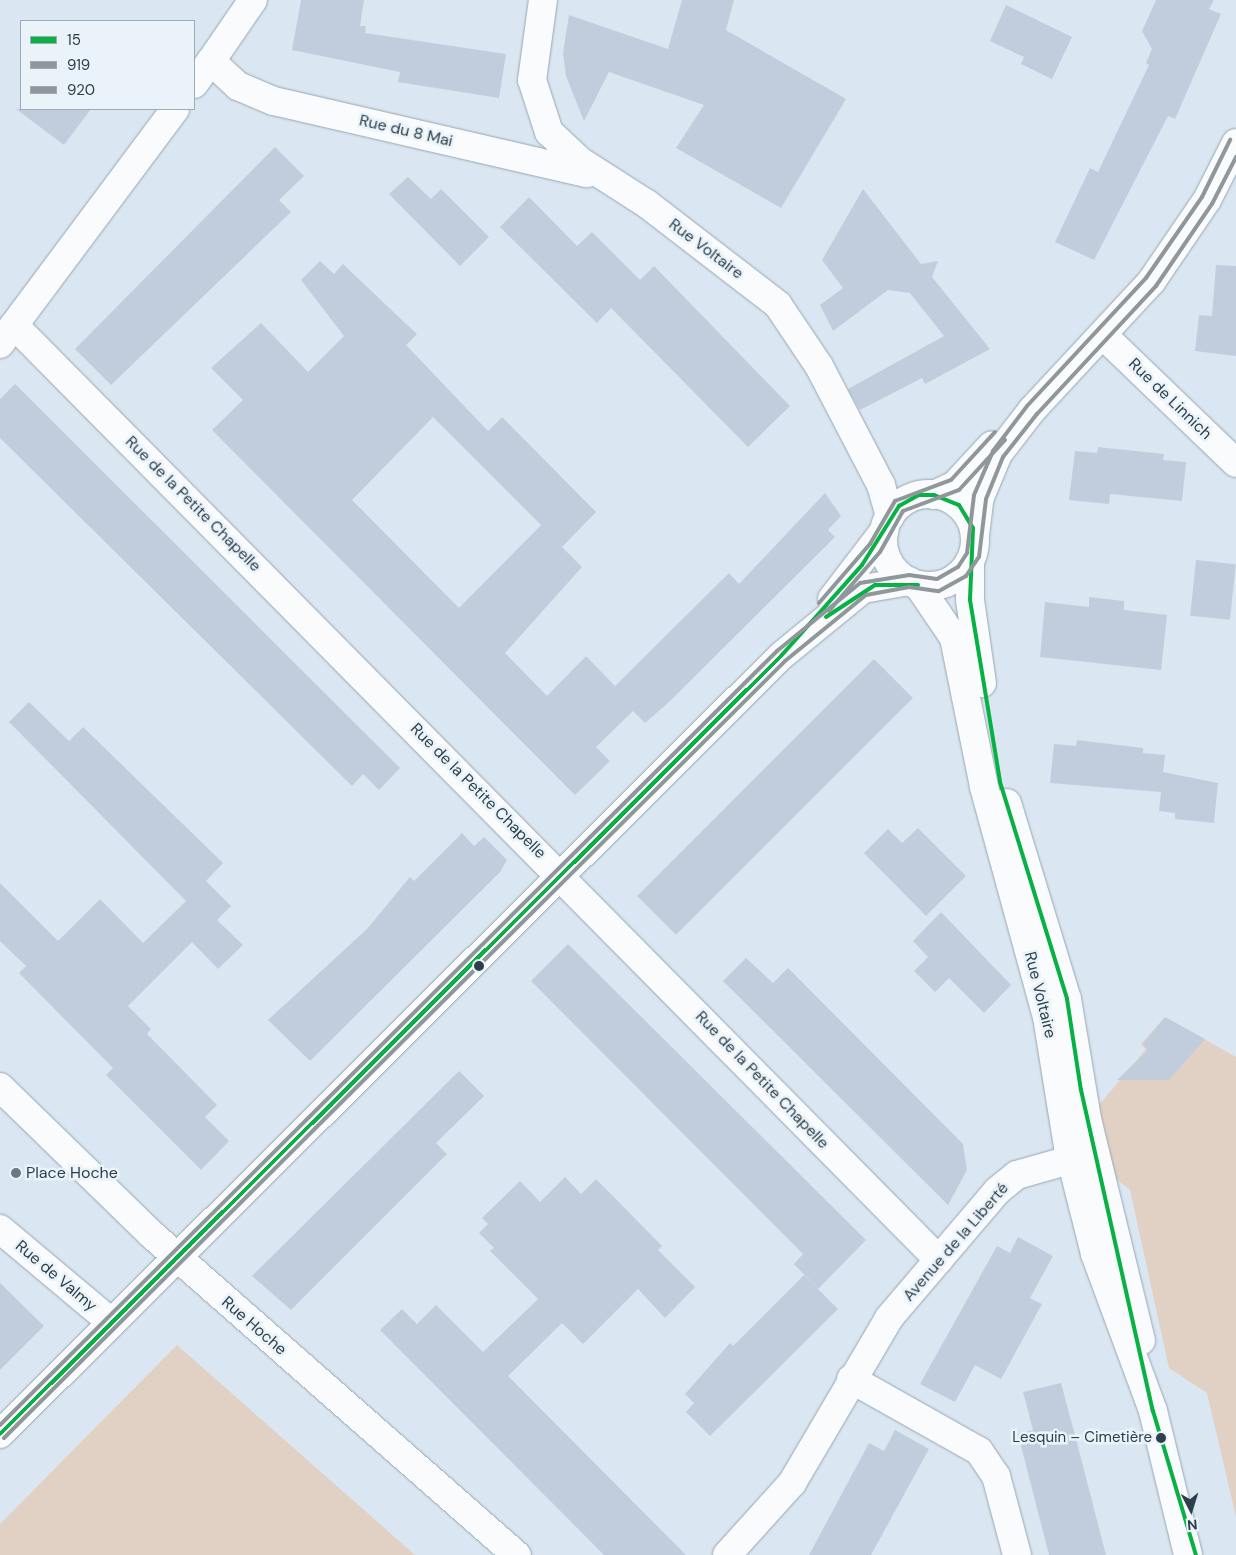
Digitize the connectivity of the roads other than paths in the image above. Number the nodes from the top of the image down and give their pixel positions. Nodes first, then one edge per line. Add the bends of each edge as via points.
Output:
1 (253, 0) edge
2 (543, 0) edge
3 (211, 61) junction
4 (195, 83) edge
5 (174, 110) edge
6 (1236, 143) edge
7 (612, 181) junction
8 (7, 335) edge
9 (1104, 336) junction
10 (1032, 410) junction
11 (1236, 463) edge
12 (934, 495) junction
13 (887, 524) junction
14 (975, 535) junction
15 (970, 561) junction
16 (913, 583) junction
17 (782, 656) junction
18 (561, 874) junction
19 (0, 1087) edge
20 (1083, 1155) junction
21 (0, 1229) edge
22 (176, 1256) junction
23 (939, 1260) junction
24 (112, 1323) junction
25 (851, 1379) junction
26 (0, 1434) edge
27 (1180, 1513) junction
28 (517, 1555) edge
29 (727, 1555) edge
30 (1017, 1555) edge
31 (1188, 1555) edge
32 (1196, 1555) edge

1 - 3 street
2 - 7 street, Rue Voltaire via 532,80 541,118 563,148
3 - 4 street
3 - 7 street, Rue du 8 Mai via 238,86 274,101 552,162
5 - 8 street
6 - 9 street via 1189,229
7 - 13 street, Rue Voltaire via 762,291 789,319 819,366 881,485
8 - 18 street, Rue de la Petite Chapelle
9 - 10 street
9 - 11 street, Rue de Linnich
10 - 12 street via 1003,432 955,485
10 - 14 street via 989,470
12 - 13 street via 912,498
12 - 14 street via 959,505
13 - 16 street via 888,561
13 - 17 street via 862,565
14 - 15 street
15 - 16 street via 951,581
15 - 20 street, Rue Voltaire via 975,642 1000,782 1067,999
16 - 17 street via 863,590
16 - 20 street, Rue Voltaire via 954,638 984,787
17 - 18 street
18 - 22 street
18 - 23 street, Rue de la Petite Chapelle
19 - 22 street, Rue Hoche
20 - 23 street, Avenue de la Liberté via 1017,1175 997,1191
20 - 27 street, Rue Voltaire
21 - 24 street, Rue de Valmy
22 - 24 street
22 - 28 street, Rue Hoche
23 - 25 street, Avenue de la Liberté via 889,1318
24 - 26 street
25 - 29 street, Avenue de la Liberté via 792,1484
25 - 30 street via 979,1451 996,1476
27 - 31 street, Rue Voltaire
27 - 32 street, Rue Voltaire

